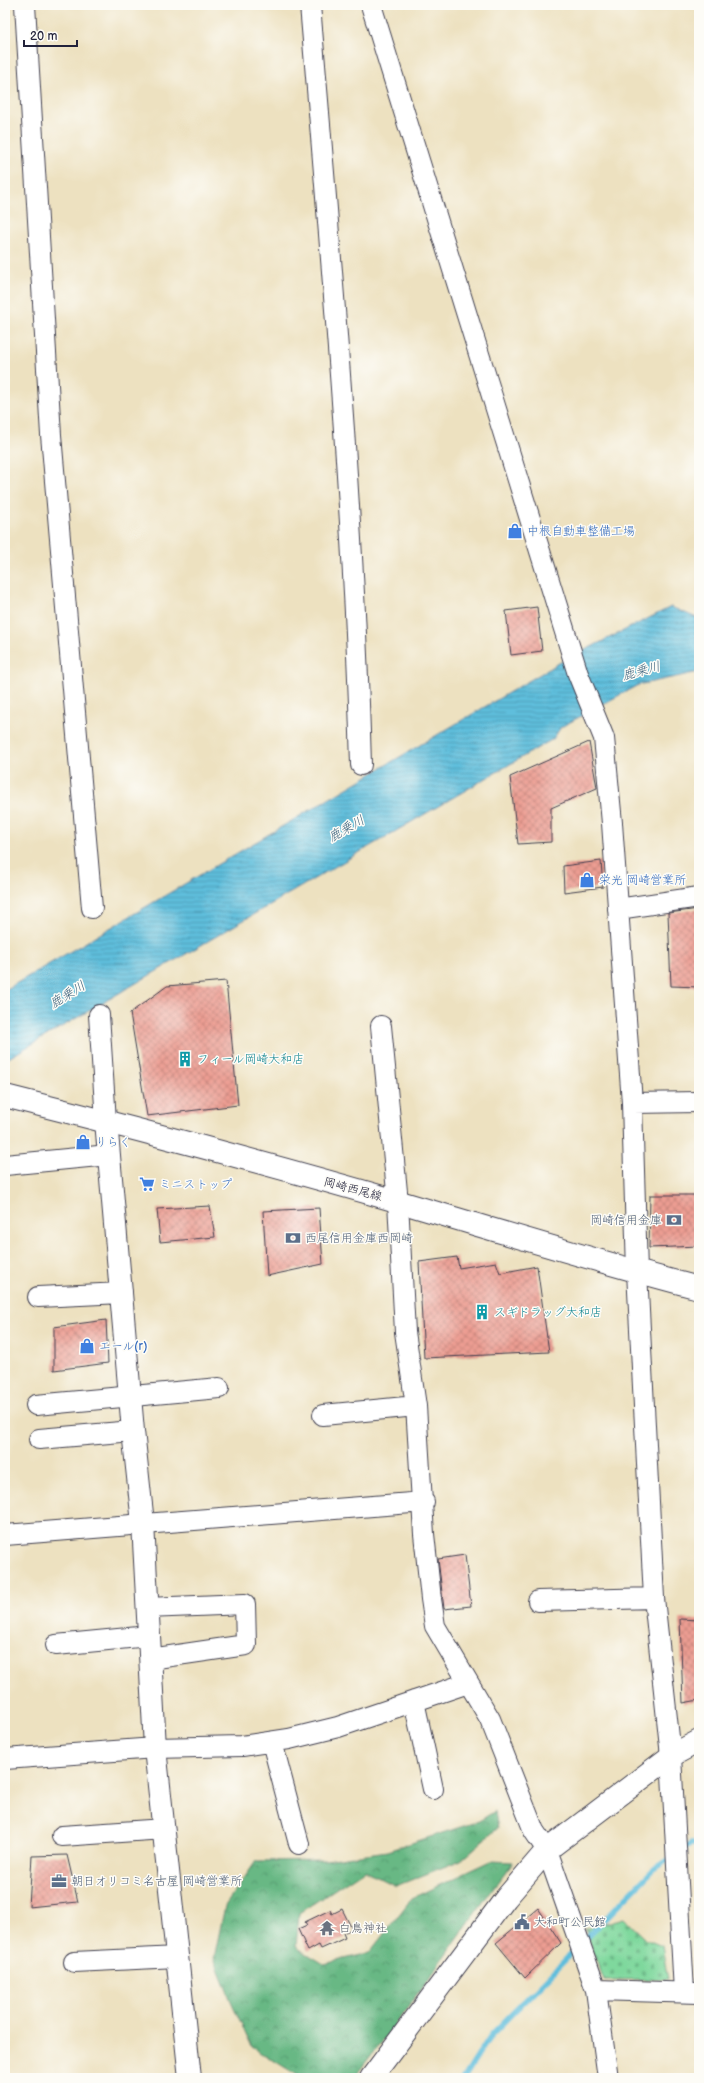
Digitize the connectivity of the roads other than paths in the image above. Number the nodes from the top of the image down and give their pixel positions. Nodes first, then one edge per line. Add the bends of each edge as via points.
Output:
1 (25, 5) edge
2 (310, 5) edge
3 (371, 5) edge
4 (361, 765) dead end
5 (699, 897) edge
6 (92, 908) dead end
7 (618, 909) junction
8 (99, 1015) dead end
9 (381, 1026) dead end
10 (5, 1096) edge
11 (699, 1102) edge
12 (632, 1103) junction
13 (106, 1122) junction
14 (109, 1155) junction
15 (5, 1165) edge
16 (398, 1202) junction
17 (637, 1272) junction
18 (699, 1288) edge
19 (122, 1293) junction
20 (38, 1297) dead end
21 (219, 1388) dead end
22 (130, 1397) junction
23 (36, 1405) dead end
24 (416, 1406) junction
25 (322, 1415) dead end
26 (133, 1431) junction
27 (39, 1439) dead end
28 (424, 1502) junction
29 (143, 1523) junction
30 (5, 1535) edge
31 (654, 1598) junction
32 (538, 1601) dead end
33 (147, 1608) junction
34 (149, 1636) junction
35 (56, 1645) dead end
36 (150, 1659) junction
37 (468, 1683) junction
38 (414, 1701) junction
39 (699, 1741) edge
40 (272, 1742) junction
41 (156, 1748) junction
42 (671, 1756) junction
43 (5, 1759) edge
44 (433, 1789) dead end
45 (164, 1829) junction
46 (62, 1836) dead end
47 (299, 1844) dead end
48 (547, 1850) junction
49 (177, 1957) junction
50 (74, 1962) dead end
51 (596, 1990) junction
52 (691, 1992) edge
53 (190, 2078) edge
54 (371, 2078) edge
55 (608, 2078) edge

1 - 6 street via 51,435
2 - 4 street via 344,418
3 - 7 street via 576,666 604,738
5 - 7 street
7 - 12 street
8 - 13 street
9 - 16 street
10 - 13 street, 岡崎西尾線
11 - 12 street
12 - 17 street
13 - 14 street
13 - 16 street, 岡崎西尾線
14 - 15 street
14 - 19 street
16 - 17 street, 岡崎西尾線
16 - 24 street via 405,1332
17 - 18 street, 岡崎西尾線
17 - 31 street
19 - 20 street
19 - 22 street
21 - 22 street
22 - 23 street
22 - 26 street
24 - 25 street
24 - 28 street
26 - 27 street
26 - 29 street
28 - 29 street
28 - 37 street via 424,1534 435,1626
29 - 30 street
29 - 33 street
31 - 32 street
31 - 42 street
33 - 34 street
33 - 36 street via 245,1604 246,1645
34 - 35 street
34 - 36 street
36 - 41 street
37 - 38 street
37 - 48 street via 490,1719 534,1831
38 - 40 street via 338,1727
38 - 44 street
39 - 42 street
40 - 41 street via 242,1746
40 - 47 street
41 - 43 street
41 - 45 street
42 - 48 street
42 - 52 street
45 - 46 street
45 - 49 street
48 - 51 street
48 - 54 street via 506,1898
49 - 50 street
49 - 53 street
51 - 52 street
51 - 55 street

